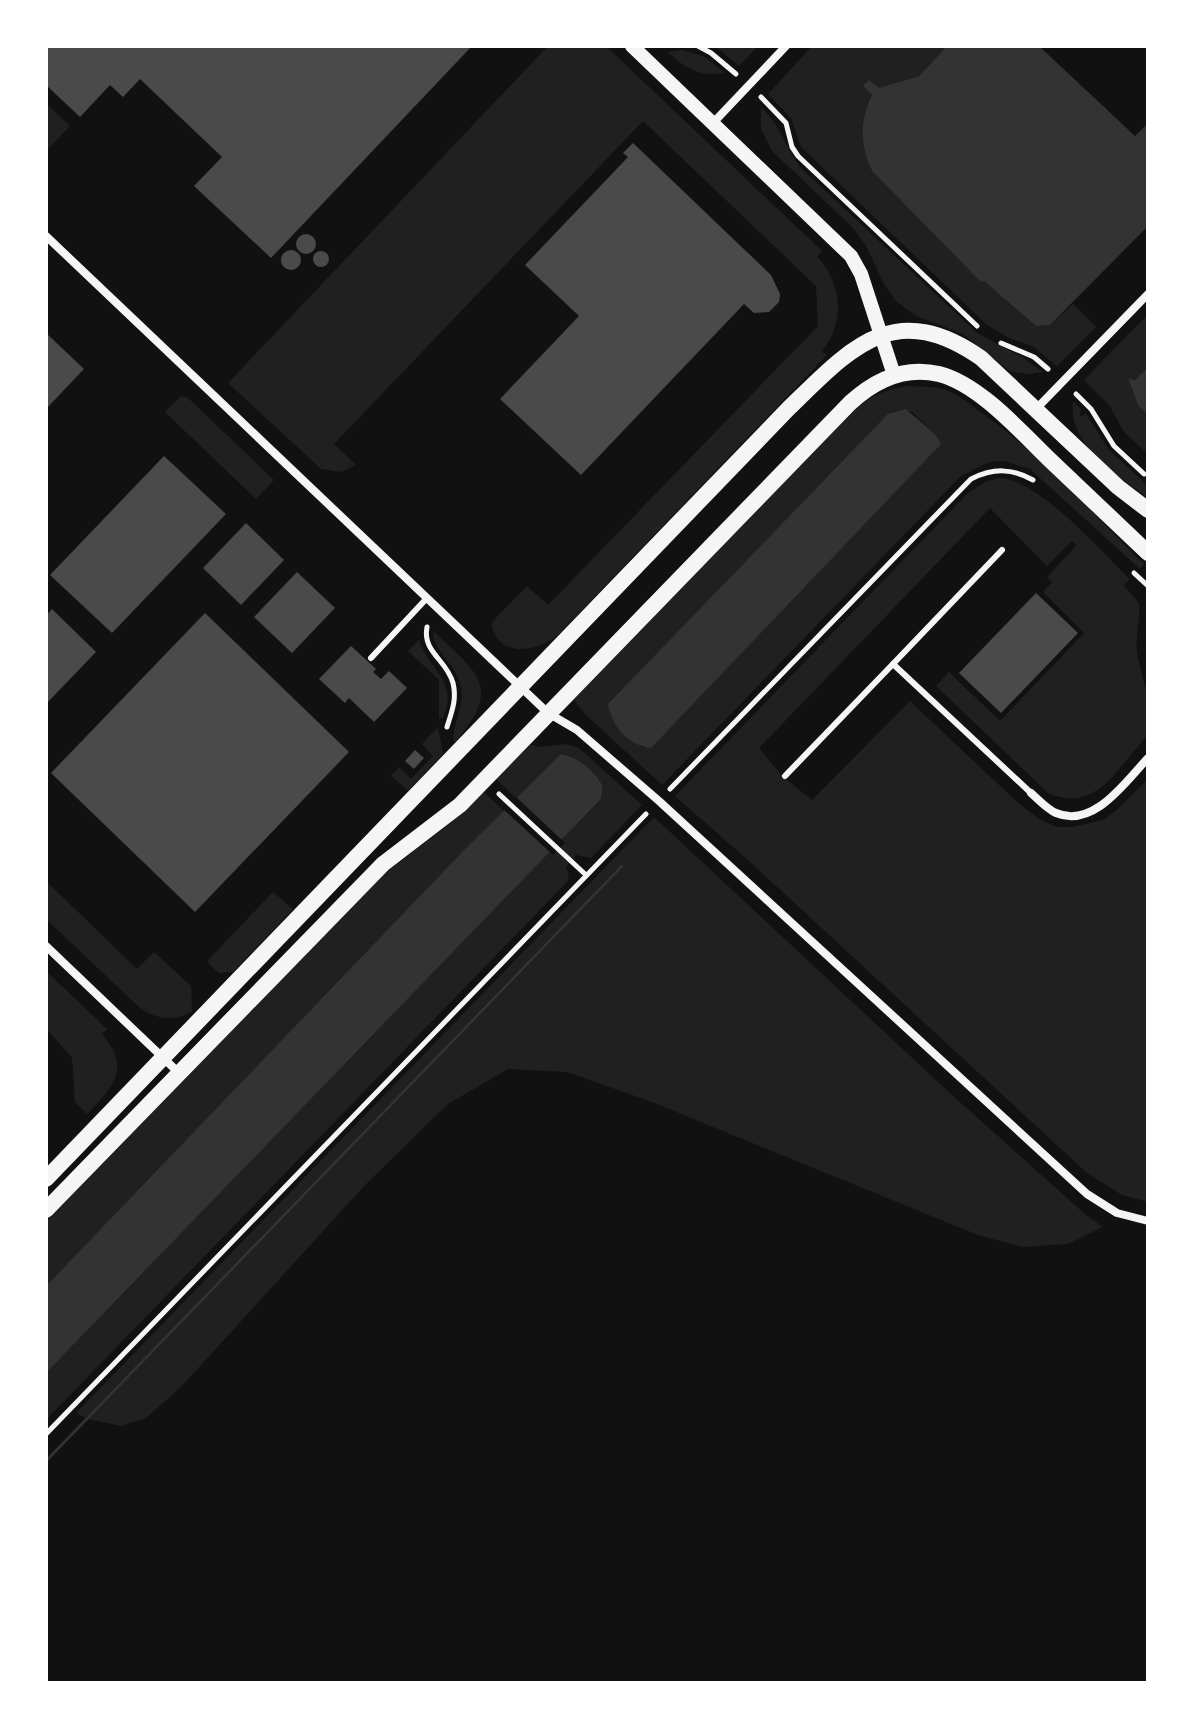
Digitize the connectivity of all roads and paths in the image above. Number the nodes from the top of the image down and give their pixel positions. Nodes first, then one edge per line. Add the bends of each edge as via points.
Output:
1 (632, 46) edge
2 (698, 46) edge
3 (786, 46) edge
4 (730, 69) dead end
5 (765, 101) dead end
6 (713, 123) junction
7 (46, 236) edge
8 (1148, 294) edge
9 (881, 335) junction
10 (987, 335) dead end
11 (995, 340) dead end
12 (1051, 371) dead end
13 (894, 375) junction
14 (1075, 394) dead end
15 (1036, 410) junction
16 (1148, 477) edge
17 (1039, 484) dead end
18 (1148, 510) edge
19 (1002, 550) dead end
20 (1148, 553) edge
21 (1124, 564) dead end
22 (1144, 583) edge
23 (427, 598) junction
24 (435, 606) junction
25 (371, 658) dead end
26 (893, 664) junction
27 (520, 687) junction
28 (548, 713) junction
29 (455, 754) junction
30 (1148, 758) edge
31 (785, 776) dead end
32 (484, 780) junction
33 (1031, 793) joint
34 (659, 801) junction
35 (586, 875) junction
36 (46, 946) edge
37 (163, 1057) junction
38 (178, 1072) junction
39 (46, 1179) edge
40 (46, 1210) edge
41 (1148, 1221) edge
42 (46, 1434) edge

1 - 6 street
2 - 4 path
3 - 6 street
5 - 10 path via 786,123 798,156
6 - 9 street via 851,256
7 - 23 street
8 - 15 street
9 - 13 street
9 - 15 main road via 918,332 958,344 981,358
9 - 27 main road via 845,355 788,409
11 - 12 path via 1034,357
13 - 20 main road via 922,372 963,384
13 - 28 main road via 850,403
14 - 16 path via 1114,446
15 - 18 main road
17 - 34 path via 1008,470 971,479
19 - 26 lane
21 - 22 path
23 - 24 street
23 - 25 lane
24 - 27 street
24 - 29 path via 425,637 453,683 453,711 446,731 447,745
26 - 31 lane
26 - 33 lane
27 - 28 street
27 - 29 main road
28 - 32 main road
28 - 34 street via 577,730
29 - 37 main road
30 - 33 street via 1096,810 1071,816 1057,813
32 - 35 path
32 - 38 main road via 383,864
34 - 35 path
34 - 41 street via 1087,1194 1117,1213
35 - 42 path
36 - 37 street
37 - 38 street
37 - 39 main road
38 - 40 main road

